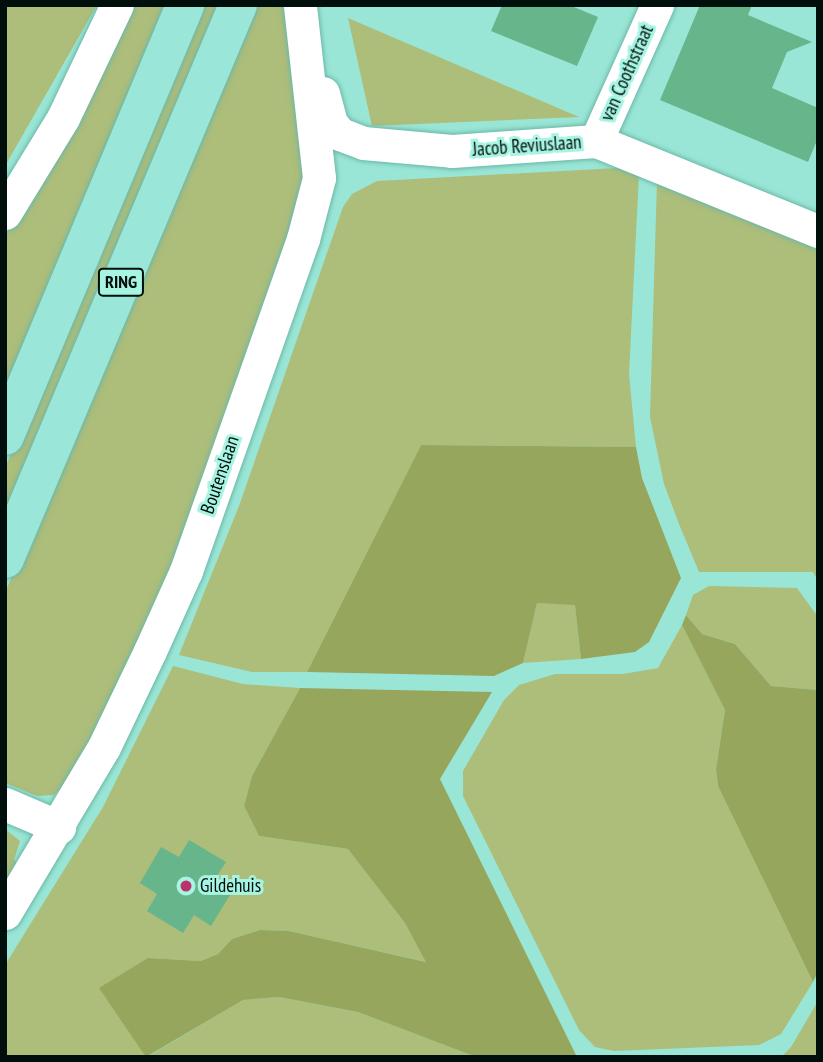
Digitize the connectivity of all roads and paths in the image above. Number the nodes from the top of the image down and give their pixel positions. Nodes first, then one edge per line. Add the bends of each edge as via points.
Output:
1 (117, 5) edge
2 (185, 5) edge
3 (238, 5) edge
4 (300, 5) edge
5 (657, 5) edge
6 (310, 65) junction
7 (596, 141) junction
8 (5, 213) edge
9 (818, 231) edge
10 (5, 436) edge
11 (5, 559) edge
12 (5, 804) edge
13 (59, 827) junction
14 (5, 913) edge

1 - 8 street via 63,118
2 - 10 main road, RING
3 - 11 main road, RING
4 - 6 street, Boutenslaan
5 - 7 street, van Coothstraat
6 - 7 street, Jacob Reviuslaan via 319,79 331,123 340,134 363,144 410,144 452,151
6 - 13 street, Boutenslaan via 306,81 319,178 303,239 186,571 123,711
7 - 9 street, Jacob Reviuslaan
12 - 13 street
13 - 14 street, Boutenslaan

